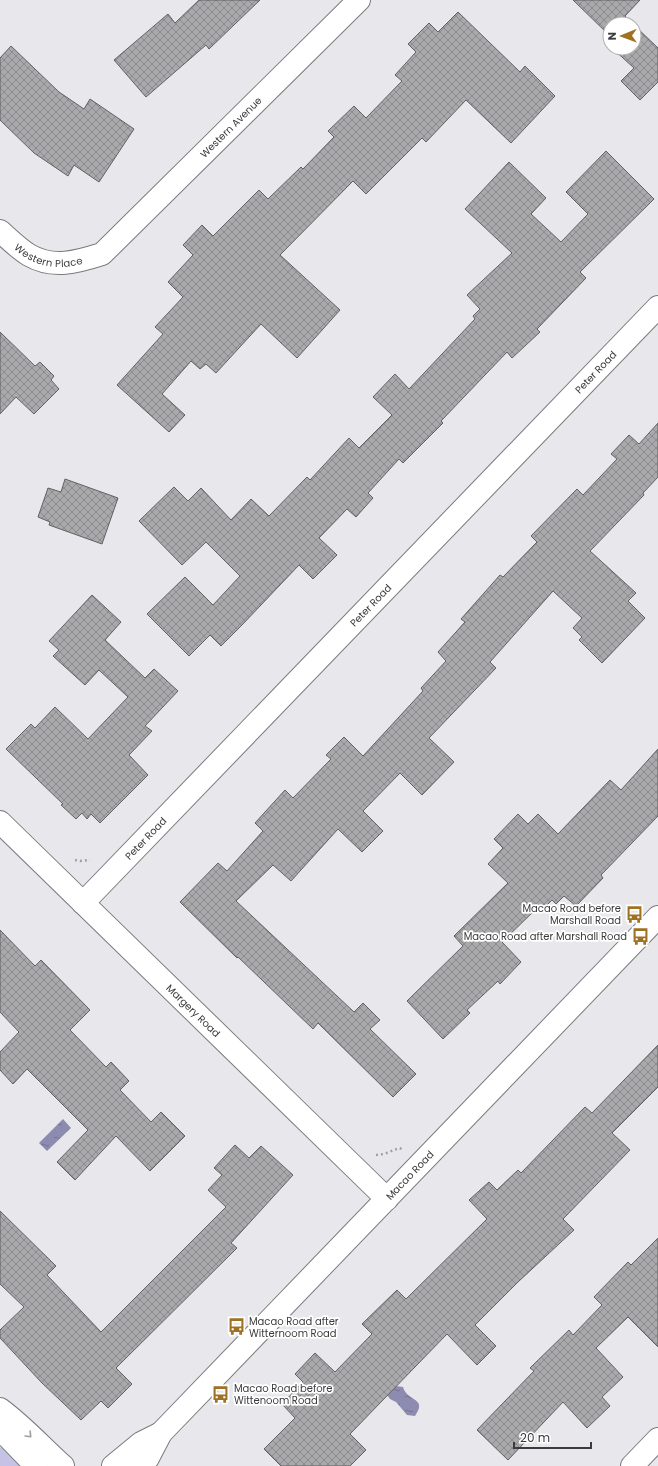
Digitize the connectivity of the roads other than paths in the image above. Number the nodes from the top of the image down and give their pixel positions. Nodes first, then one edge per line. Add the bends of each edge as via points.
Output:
1 (359, 0) edge
2 (0, 231) edge
3 (102, 254) joint
4 (658, 307) edge
5 (0, 822) edge
6 (83, 903) junction
7 (658, 917) edge
8 (387, 1198) junction
9 (0, 1409) edge
10 (0, 1425) edge
11 (161, 1433) junction
12 (658, 1440) edge
13 (36, 1466) edge
14 (63, 1466) edge
15 (113, 1466) edge
16 (141, 1466) edge
17 (632, 1466) edge

1 - 3 street, Western Avenue
2 - 3 street, Western Place via 30,255 53,264 75,262
4 - 6 street, Peter Road
5 - 6 street, Margery Road
6 - 8 street, Margery Road
7 - 8 street, Macao Road
8 - 11 street, Macao Road
9 -> 14 street
10 - 13 street via 5,1434
11 - 15 street, Macao Road via 141,1443
11 - 16 street, Macao Road
12 - 17 street

